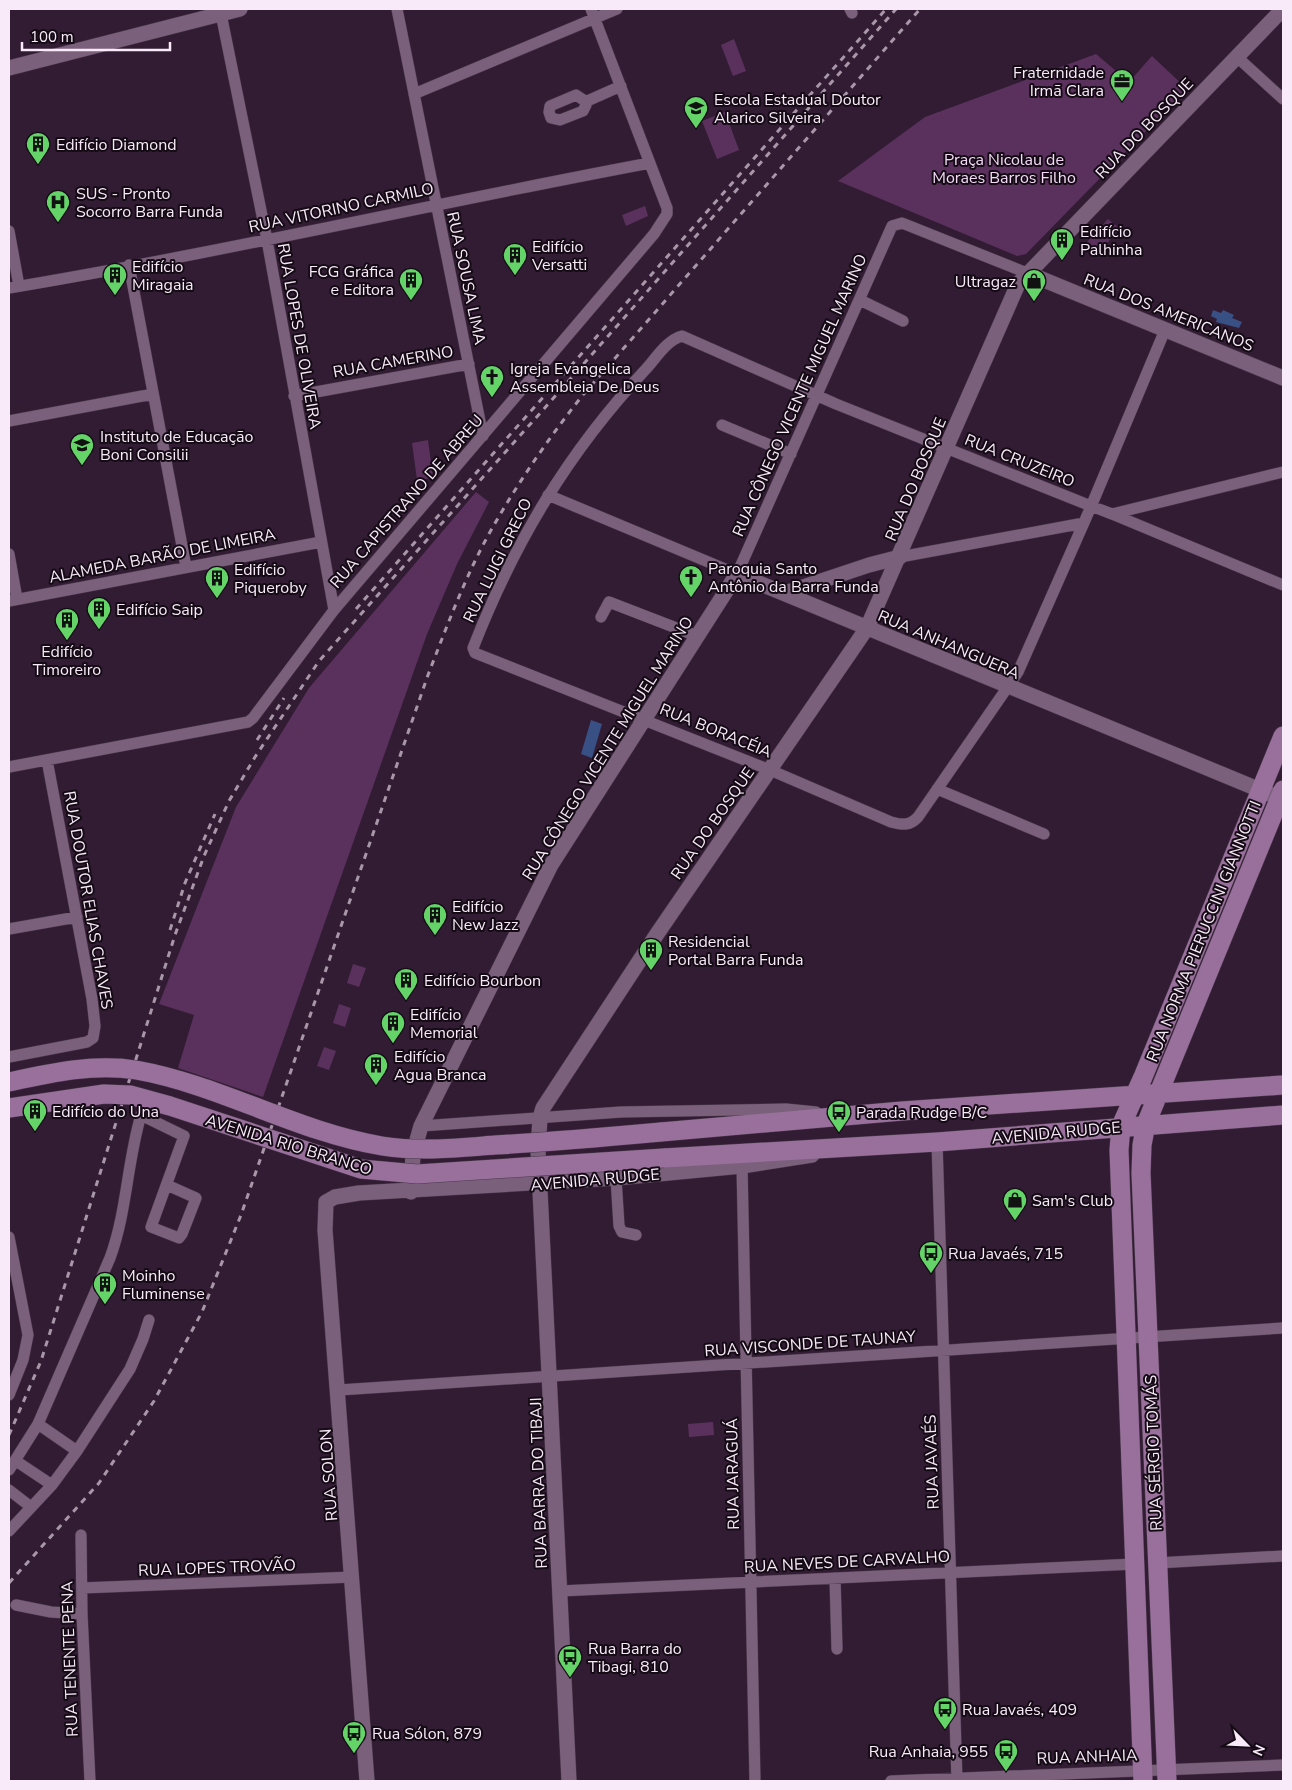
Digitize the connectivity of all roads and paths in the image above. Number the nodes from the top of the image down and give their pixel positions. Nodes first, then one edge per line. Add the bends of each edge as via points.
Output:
1 (240, 9) edge
2 (397, 9) edge
3 (617, 9) edge
4 (1283, 9) edge
5 (221, 12) edge
6 (593, 13) edge
7 (1237, 57) junction
8 (9, 68) edge
9 (620, 86) junction
10 (414, 94) junction
11 (1283, 99) edge
12 (585, 102) dead end
13 (650, 163) junction
14 (435, 204) junction
15 (902, 222) joint
16 (9, 231) edge
17 (267, 240) junction
18 (129, 265) junction
19 (1027, 273) junction
20 (14, 287) edge
21 (860, 300) junction
22 (903, 321) dead end
23 (1165, 330) junction
24 (691, 339) joint
25 (469, 364) junction
26 (1283, 378) edge
27 (153, 394) junction
28 (294, 396) junction
29 (817, 396) junction
30 (9, 421) edge
31 (722, 425) dead end
32 (483, 436) junction
33 (947, 449) junction
34 (791, 454) junction
35 (1283, 472) edge
36 (548, 494) junction
37 (1091, 506) junction
38 (1112, 514) junction
39 (1084, 523) junction
40 (321, 542) junction
41 (9, 554) edge
42 (900, 557) junction
43 (869, 565) junction
44 (186, 567) junction
45 (737, 574) junction
46 (1283, 585) edge
47 (886, 588) junction
48 (785, 593) junction
49 (13, 600) edge
50 (334, 610) junction
51 (600, 618) dead end
52 (867, 628) junction
53 (697, 636) junction
54 (473, 648) joint
55 (1007, 687) junction
56 (644, 719) junction
57 (1283, 736) edge
58 (47, 760) junction
59 (9, 767) edge
60 (770, 770) junction
61 (937, 788) junction
62 (1261, 790) junction
63 (1282, 796) edge
64 (1044, 834) dead end
65 (77, 917) junction
66 (9, 930) edge
67 (9, 1057) edge
68 (9, 1082) edge
69 (1283, 1085) edge
70 (1158, 1095) junction
71 (1135, 1096) junction
72 (9, 1108) edge
73 (846, 1116) junction
74 (1283, 1116) edge
75 (540, 1118) junction
76 (1146, 1124) junction
77 (421, 1126) junction
78 (1121, 1126) junction
79 (661, 1132) joint
80 (936, 1142) junction
81 (829, 1148) junction
82 (664, 1158) joint
83 (742, 1166) junction
84 (616, 1178) junction
85 (541, 1184) junction
86 (167, 1185) junction
87 (411, 1192) junction
88 (359, 1194) joint
89 (636, 1235) dead end
90 (9, 1237) edge
91 (10, 1255) edge
92 (148, 1320) dead end
93 (1283, 1328) edge
94 (1148, 1336) junction
95 (1126, 1338) junction
96 (944, 1350) junction
97 (745, 1363) junction
98 (551, 1376) junction
99 (339, 1390) junction
100 (9, 1395) edge
101 (38, 1424) junction
102 (77, 1451) junction
103 (12, 1465) edge
104 (52, 1485) junction
105 (9, 1490) edge
106 (31, 1507) junction
107 (11, 1524) edge
108 (81, 1535) dead end
109 (1283, 1556) edge
110 (1157, 1562) junction
111 (1135, 1564) junction
112 (950, 1573) junction
113 (353, 1577) junction
114 (835, 1578) junction
115 (751, 1582) junction
116 (82, 1588) junction
117 (560, 1591) junction
118 (16, 1605) dead end
119 (82, 1614) junction
120 (837, 1649) dead end
121 (1283, 1765) edge
122 (1143, 1776) edge
123 (1167, 1776) edge
124 (957, 1779) edge
125 (90, 1781) edge
126 (367, 1781) edge
127 (569, 1781) edge
128 (755, 1781) edge
129 (891, 1781) edge

1 - 5 street
2 - 10 street, RUA SOUSA LIMA
3 - 6 street
4 - 7 street, RUA DO BOSQUE
5 - 8 street
5 - 17 street, RUA LOPES DE OLIVEIRA
6 - 9 street
6 - 10 street
7 - 11 street
7 - 19 street, RUA DO BOSQUE
9 - 12 street
9 - 13 street
10 - 14 street, RUA SOUSA LIMA
13 - 14 street, RUA VITORINO CARMILO
13 - 32 street, RUA CAPISTRANO DE ABREU via 668,211 654,234
14 - 17 street, RUA VITORINO CARMILO
14 - 25 street, RUA SOUSA LIMA
15 - 19 street, RUA DOS AMERICANOS
15 - 21 street, RUA CÔNEGO VICENTE MIGUEL MARINO via 892,226
16 - 20 street
17 - 18 street, RUA VITORINO CARMILO
17 - 28 street, RUA LOPES DE OLIVEIRA
18 - 20 street, RUA VITORINO CARMILO
18 - 27 street
19 - 23 street, RUA DOS AMERICANOS
19 - 33 street, RUA DO BOSQUE via 1012,297
21 - 22 street
21 - 29 street, RUA CÔNEGO VICENTE MIGUEL MARINO
23 - 26 street, RUA DOS AMERICANOS
23 - 37 street
24 - 29 street, RUA CRUZEIRO
24 - 36 street, RUA LUIGI GRECO via 682,336 673,340 640,375
25 - 28 street, RUA CAMERINO
25 - 32 street, RUA SOUSA LIMA
27 - 30 street
27 - 44 street
28 - 40 street, RUA LOPES DE OLIVEIRA
29 - 33 street, RUA CRUZEIRO
29 - 34 street, RUA CÔNEGO VICENTE MIGUEL MARINO
31 - 34 street
32 - 50 street, RUA CAPISTRANO DE ABREU
33 - 37 street, RUA CRUZEIRO
33 - 42 street, RUA DO BOSQUE
34 - 45 street, RUA CÔNEGO VICENTE MIGUEL MARINO
35 - 38 street
36 - 45 street, RUA ANHANGUERA
36 - 54 street, RUA LUIGI GRECO via 521,540
37 - 38 street, RUA CRUZEIRO
37 - 39 street
38 - 46 street, RUA CRUZEIRO
39 - 42 street
39 - 55 street via 1024,659
40 - 44 street, ALAMEDA BARÃO DE LIMEIRA
40 - 50 street, RUA LOPES DE OLIVEIRA
41 - 49 street
42 - 43 street
42 - 47 street, RUA DO BOSQUE
43 - 47 street via 885,571
43 - 48 street
44 - 49 street, ALAMEDA BARÃO DE LIMEIRA
45 - 48 street, RUA ANHANGUERA
45 - 53 street, RUA CÔNEGO VICENTE MIGUEL MARINO
47 - 52 street, RUA DO BOSQUE
48 - 52 street, RUA ANHANGUERA
50 - 58 street, RUA CAPISTRANO DE ABREU via 248,722
51 - 53 street via 609,602
52 - 55 street, RUA ANHANGUERA
52 - 60 street, RUA DO BOSQUE
53 - 56 street, RUA CÔNEGO VICENTE MIGUEL MARINO
54 - 56 street, RUA BORACÉIA via 475,653
55 - 61 street
55 - 62 street, RUA ANHANGUERA
56 - 60 street, RUA BORACÉIA
56 - 77 street, RUA CÔNEGO VICENTE MIGUEL MARINO via 544,876
57 - 62 main road, RUA NORMA PIERUCCINI GIANNOTTI
58 - 59 street
58 - 65 street, RUA DOUTOR ELIAS CHAVES
60 - 61 street, RUA BORACÉIA via 891,822 907,824 918,817
60 - 75 street, RUA DO BOSQUE via 551,1092
61 - 64 street
62 - 63 street, RUA ANHANGUERA
62 - 71 main road, RUA NORMA PIERUCCINI GIANNOTTI
63 - 70 main road, RUA NORMA PIERUCCINI GIANNOTTI
65 - 66 street
65 - 67 street, RUA DOUTOR ELIAS CHAVES via 95,1019 94,1036 87,1042
68 - 79 main road, AVENIDA RIO BRANCO, bridge via 57,1071 135,1070 176,1080 334,1134 406,1149
69 - 70 main road, AVENIDA RUDGE
70 - 71 main road, AVENIDA RUDGE
70 - 76 main road, RUA NORMA PIERUCCINI GIANNOTTI
71 - 73 main road, AVENIDA RUDGE
71 - 78 main road, RUA NORMA PIERUCCINI GIANNOTTI
72 - 82 main road, AVENIDA RIO BRANCO, bridge via 104,1094 130,1095 361,1169 383,1172 417,1174
73 - 75 street, AVENIDA RUDGE via 786,1109 621,1112
73 - 79 main road, AVENIDA RUDGE
74 - 76 main road, AVENIDA RUDGE
75 - 77 street, AVENIDA RUDGE
75 - 85 street, RUA DO BOSQUE
76 - 78 main road, AVENIDA RUDGE
76 - 94 main road, RUA SÉRGIO TOMÁS via 1140,1173
77 - 87 street, RUA CÔNEGO VICENTE MIGUEL MARINO via 413,1154
78 - 80 main road, AVENIDA RUDGE
78 - 95 main road, RUA SÉRGIO TOMÁS via 1119,1150
80 - 81 main road, AVENIDA RUDGE
80 - 96 street, RUA JAVAÉS
81 - 82 main road, AVENIDA RUDGE
81 - 83 street, AVENIDA RUDGE via 801,1158
83 - 84 street, AVENIDA RUDGE
83 - 97 street, RUA JARAGUÁ
84 - 85 street, AVENIDA RUDGE
84 - 89 street via 619,1226 622,1232
85 - 87 street, AVENIDA RUDGE
85 - 98 street, RUA BARRA DO TIBAJI
86 - 86 street via 151,1227 179,1238 196,1198
86 - 101 street via 184,1136 141,1115 134,1139 119,1235
87 - 88 street, AVENIDA RUDGE
88 - 99 street, RUA SOLON via 330,1199 325,1210
90 - 91 street
91 - 100 street via 28,1335 23,1360
92 - 102 street via 144,1339 130,1368
93 - 94 street, RUA VISCONDE DE TAUNAY
94 - 95 street, RUA VISCONDE DE TAUNAY
94 - 110 main road, RUA SÉRGIO TOMÁS
95 - 96 street, RUA VISCONDE DE TAUNAY
95 - 111 main road, RUA SÉRGIO TOMÁS
96 - 97 street, RUA VISCONDE DE TAUNAY
96 - 112 street, RUA JAVAÉS
97 - 98 street, RUA VISCONDE DE TAUNAY
97 - 115 street, RUA JARAGUÁ
98 - 99 street, RUA VISCONDE DE TAUNAY
98 - 117 street, RUA BARRA DO TIBAJI
99 - 113 street, RUA SOLON
101 - 102 street
101 - 103 street
102 - 104 street
103 - 104 street
104 - 106 street
105 - 106 street
106 - 107 street
108 - 116 street, RUA TENENTE PENA
109 - 110 street
110 - 123 main road, RUA SÉRGIO TOMÁS
111 - 112 street, RUA NEVES DE CARVALHO
111 - 122 main road, RUA SÉRGIO TOMÁS
112 - 114 street, RUA NEVES DE CARVALHO
112 - 124 street, RUA JAVAÉS
113 - 116 street, RUA LOPES TROVÃO
113 - 126 street, RUA SOLON
114 - 115 street, RUA NEVES DE CARVALHO
114 - 120 street
115 - 117 street, RUA NEVES DE CARVALHO
115 - 128 street, RUA JARAGUÁ
116 - 119 street, RUA TENENTE PENA
117 - 127 street, RUA BARRA DO TIBAJI
118 - 119 street
119 - 125 street, RUA TENENTE PENA
121 - 123 street, RUA ANHAIA
122 - 123 street, RUA ANHAIA
122 - 124 street, RUA ANHAIA
124 - 129 street, RUA ANHAIA

